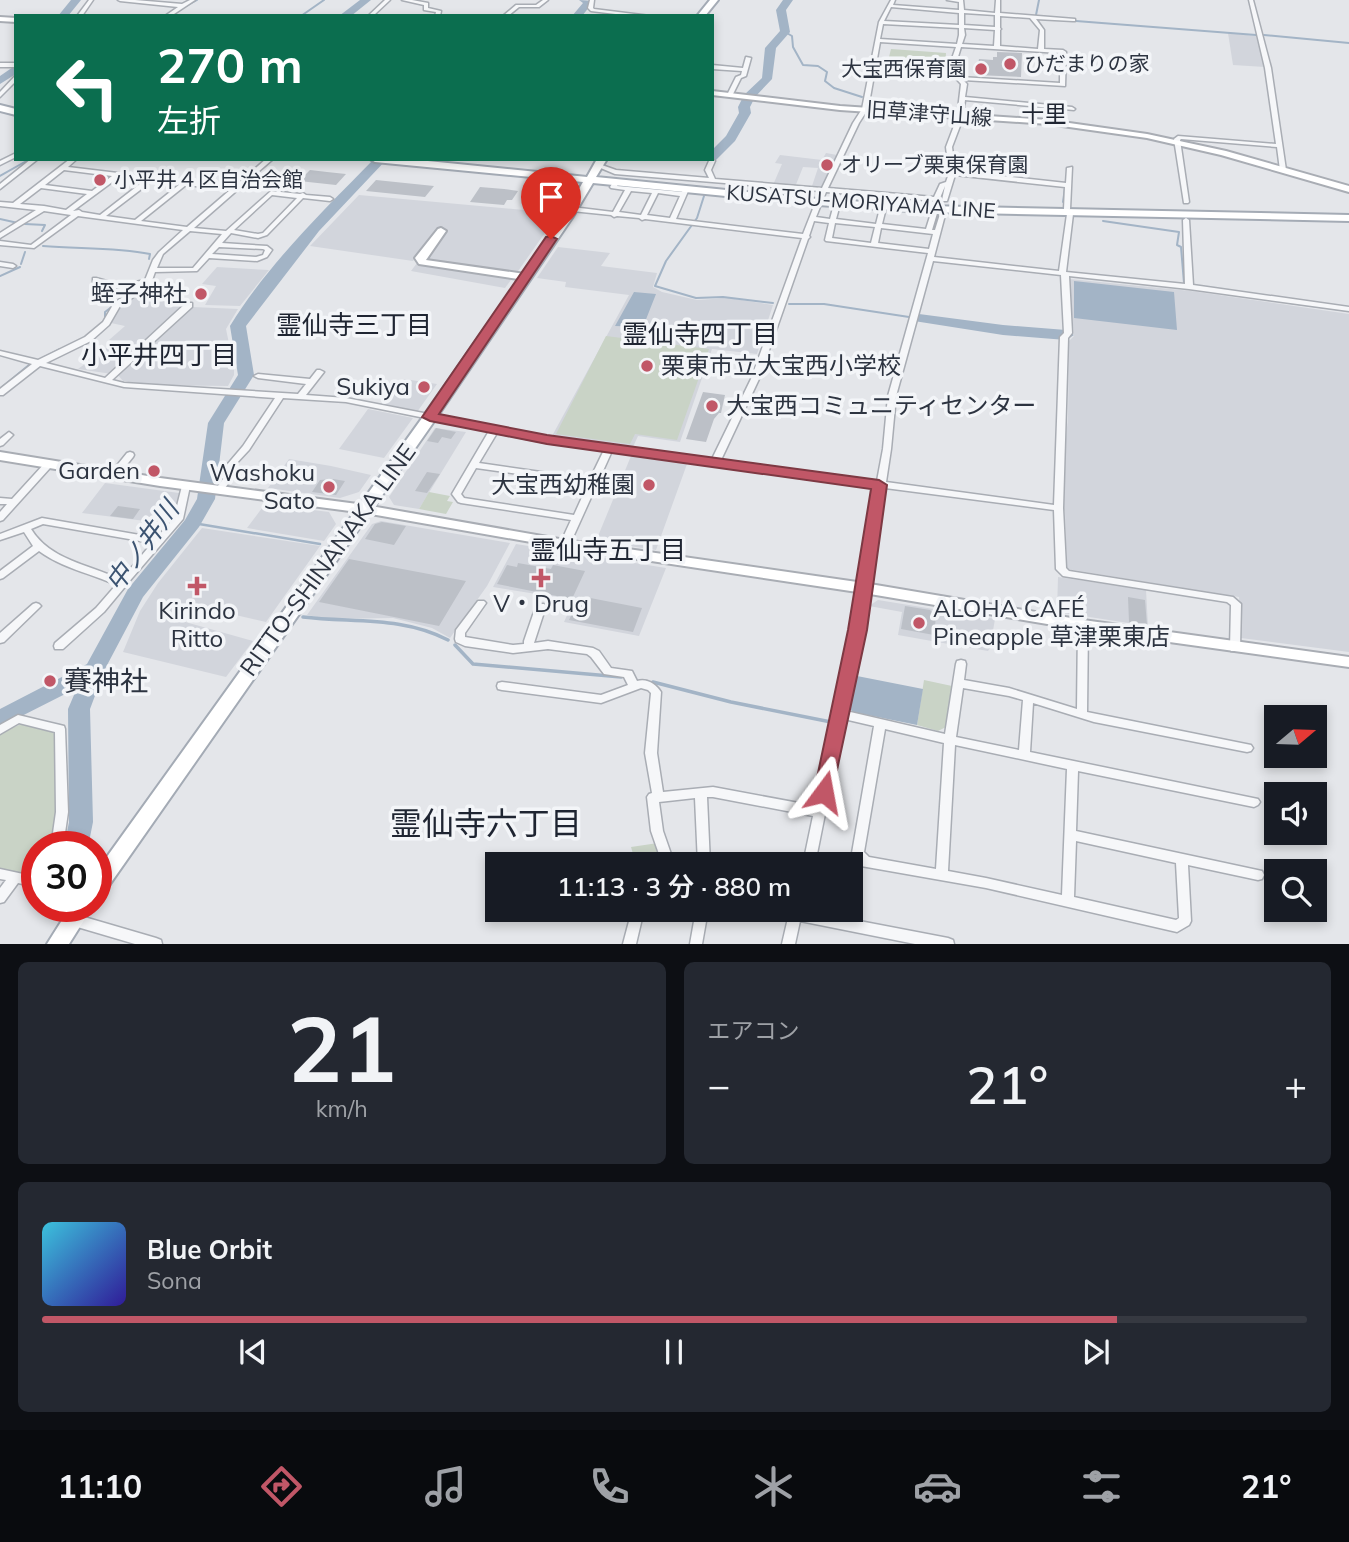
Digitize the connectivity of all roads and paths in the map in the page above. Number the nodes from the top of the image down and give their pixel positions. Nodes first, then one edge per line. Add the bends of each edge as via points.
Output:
1 (120, 0) edge
2 (193, 0) edge
3 (388, 0) edge
4 (404, 0) edge
5 (546, 0) edge
6 (592, 0) edge
7 (708, 0) edge
8 (714, 0) edge
9 (949, 0) edge
10 (961, 0) edge
11 (998, 0) edge
12 (1251, 0) edge
13 (892, 3) edge
14 (184, 6) junction
15 (960, 10) junction
16 (599, 11) junction
17 (996, 13) junction
18 (170, 14) edge
19 (372, 14) edge
20 (438, 14) edge
21 (508, 14) edge
22 (595, 14) edge
23 (615, 14) edge
24 (703, 14) edge
25 (1032, 17) junction
26 (1073, 20) dead end
27 (881, 22) junction
28 (923, 25) junction
29 (961, 26) junction
30 (999, 29) junction
31 (877, 40) junction
32 (920, 42) junction
33 (958, 44) junction
34 (997, 47) junction
35 (1041, 50) junction
36 (748, 58) dead end
37 (714, 67) edge
38 (745, 70) junction
39 (961, 78) junction
40 (14, 79) edge
41 (714, 93) edge
42 (0, 95) edge
43 (730, 95) junction
44 (750, 97) joint
45 (963, 98) junction
46 (865, 109) junction
47 (1072, 109) dead end
48 (959, 116) junction
49 (1178, 142) junction
50 (1280, 146) junction
51 (32, 161) edge
52 (72, 161) edge
53 (268, 161) edge
54 (390, 161) edge
55 (460, 161) edge
56 (712, 161) dead end
57 (62, 168) junction
58 (1070, 168) dead end
59 (597, 170) edge
60 (1283, 170) junction
61 (952, 173) junction
62 (117, 175) junction
63 (150, 179) junction
64 (713, 181) junction
65 (616, 182) junction
66 (184, 184) junction
67 (949, 184) junction
68 (1067, 185) junction
69 (39, 186) junction
70 (0, 187) edge
71 (235, 189) junction
72 (629, 189) junction
73 (1349, 189) edge
74 (656, 191) junction
75 (685, 192) junction
76 (93, 193) junction
77 (303, 195) junction
78 (821, 197) junction
79 (330, 199) dead end
80 (945, 200) dead end
81 (1186, 202) dead end
82 (0, 204) edge
83 (15, 205) junction
84 (44, 208) junction
85 (835, 208) dead end
86 (572, 209) junction
87 (69, 211) junction
88 (79, 212) junction
89 (882, 212) dead end
90 (938, 212) junction
91 (1069, 212) junction
92 (103, 215) junction
93 (614, 215) junction
94 (1349, 215) edge
95 (642, 218) junction
96 (814, 219) junction
97 (138, 220) junction
98 (672, 220) junction
99 (739, 220) dead end
100 (1186, 220) dead end
101 (832, 221) junction
102 (770, 223) dead end
103 (879, 226) junction
104 (736, 228) junction
105 (187, 230) junction
106 (440, 231) dead end
107 (933, 231) junction
108 (229, 232) junction
109 (766, 232) junction
110 (0, 236) edge
111 (807, 237) junction
112 (0, 243) edge
113 (218, 245) junction
114 (874, 245) junction
115 (930, 255) junction
116 (207, 256) junction
117 (0, 264) edge
118 (13, 266) dead end
119 (154, 270) junction
120 (1065, 275) junction
121 (525, 277) junction
122 (96, 280) dead end
123 (148, 282) junction
124 (1189, 287) junction
125 (188, 305) dead end
126 (1349, 309) edge
127 (0, 353) edge
128 (41, 362) junction
129 (320, 372) dead end
130 (258, 376) dead end
131 (108, 379) junction
132 (312, 382) junction
133 (0, 393) edge
134 (281, 395) junction
135 (301, 396) junction
136 (430, 417) junction
137 (494, 430) junction
138 (9, 435) dead end
139 (0, 443) edge
140 (609, 448) junction
141 (130, 455) dead end
142 (0, 456) edge
143 (715, 463) junction
144 (473, 465) junction
145 (47, 466) junction
146 (113, 475) junction
147 (593, 482) junction
148 (879, 485) junction
149 (191, 487) junction
150 (218, 490) junction
151 (0, 500) edge
152 (13, 502) junction
153 (1058, 508) junction
154 (365, 509) junction
155 (0, 518) edge
156 (577, 518) junction
157 (26, 528) junction
158 (0, 537) edge
159 (159, 541) junction
160 (565, 544) junction
161 (39, 546) junction
162 (0, 576) edge
163 (123, 584) junction
164 (864, 588) junction
165 (481, 603) dead end
166 (36, 606) dead end
167 (541, 606) dead end
168 (1083, 625) junction
169 (0, 639) edge
170 (59, 646) dead end
171 (530, 647) junction
172 (1235, 648) junction
173 (1349, 662) edge
174 (961, 664) dead end
175 (959, 683) junction
176 (502, 686) dead end
177 (634, 686) junction
178 (1028, 699) junction
179 (840, 714) junction
180 (1082, 715) junction
181 (880, 723) junction
182 (0, 730) edge
183 (950, 738) junction
184 (1247, 748) dead end
185 (1024, 755) junction
186 (1073, 765) junction
187 (701, 794) junction
188 (658, 797) junction
189 (1254, 803) dead end
190 (819, 812) junction
191 (59, 831) edge
192 (1071, 835) junction
193 (664, 852) edge
194 (703, 852) edge
195 (811, 852) edge
196 (1182, 859) junction
197 (112, 865) edge
198 (0, 874) edge
199 (942, 875) junction
200 (1258, 875) dead end
201 (15, 877) junction
202 (21, 878) edge
203 (0, 898) edge
204 (1068, 901) junction
205 (72, 922) edge
206 (101, 922) edge
207 (635, 922) edge
208 (700, 922) edge
209 (793, 922) edge
210 (845, 922) edge
211 (57, 943) edge
212 (156, 943) edge
213 (629, 943) edge
214 (696, 943) edge
215 (788, 943) edge
216 (948, 943) edge

1 - 14 street
2 - 14 street
3 - 19 street
4 - 20 street via 426,4 426,9
5 - 21 street via 537,6 518,6
6 - 16 street via 590,8
7 - 8 street
8 - 24 main road
9 - 10 street
10 - 15 street
11 - 17 street
12 - 50 street
13 - 15 street
13 - 27 street
14 - 18 street
15 - 17 street
15 - 29 street
16 - 22 street
16 - 23 street
17 - 25 street
17 - 30 street
25 - 26 street
25 - 35 street via 1042,30
27 - 28 street
27 - 31 street
28 - 29 street
28 - 32 street
29 - 30 street
29 - 33 street
30 - 34 street
31 - 32 street
31 - 46 street
32 - 33 street
33 - 34 street
33 - 39 street via 951,70
34 - 35 street
35 - 39 street via 1063,52 1063,85
36 - 38 street
37 - 38 street
38 - 43 street
39 - 45 street
40 - 42 street
41 - 43 street, 旧草津守山線
43 - 44 street, 旧草津守山線
44 - 46 street, 旧草津守山線
45 - 47 street
45 - 48 street
46 - 48 street, 旧草津守山線
46 - 78 street
48 - 49 street, 旧草津守山線 via 1071,125
48 - 61 street via 949,147
49 - 50 street via 1187,137
49 - 60 street, 旧草津守山線
49 - 81 street
50 - 60 street
51 - 70 street
52 - 57 street
53 - 71 street
54 - 59 main road, KUSATSU-MORIYAMA LINE
55 - 59 main road, KUSATSU-MORIYAMA LINE
56 - 64 street via 708,170
57 - 62 street
57 - 69 street
58 - 68 street
59 - 64 street
59 - 65 main road, KUSATSU-MORIYAMA LINE
59 - 78 main road, KUSATSU-MORIYAMA LINE
59 - 86 main road, RITTO-SHINANAKA LINE
60 - 73 street, 旧草津守山線
61 - 67 street
61 - 68 street
62 - 63 street
62 - 76 street
63 - 66 street
63 - 92 street
64 - 78 street
65 - 72 street via 613,187
65 - 75 main road, KUSATSU-MORIYAMA LINE
66 - 71 street
66 - 97 street
67 - 78 street via 942,185 937,199
67 - 80 street
68 - 91 street
69 - 76 street
69 - 83 street
71 - 105 street
72 - 74 street
72 - 93 street
74 - 75 street
74 - 95 street
75 - 78 main road, KUSATSU-MORIYAMA LINE
75 - 98 street
76 - 87 street
77 - 79 street
77 - 108 street via 271,193
77 - 108 street via 265,234
78 - 90 main road, KUSATSU-MORIYAMA LINE
78 - 91 main road, KUSATSU-MORIYAMA LINE
78 - 96 street
82 - 83 street
83 - 84 street
84 - 87 street
84 - 110 street
85 - 101 street
86 - 93 street
86 - 121 main road, RITTO-SHINANAKA LINE
87 - 88 street
88 - 92 street
88 - 112 street via 32,247
89 - 103 street
90 - 91 main road, KUSATSU-MORIYAMA LINE
90 - 107 street
91 - 94 main road, KUSATSU-MORIYAMA LINE
91 - 120 street
92 - 97 street
93 - 95 street
95 - 98 street
96 - 101 street
96 - 111 street
97 - 105 street
98 - 104 street
99 - 104 street
100 - 124 street
101 - 103 street
101 - 114 street via 827,239
102 - 109 street
103 - 107 street
103 - 114 street
104 - 109 street
105 - 108 street
105 - 119 street via 156,260
106 - 121 street via 420,258 422,262
107 - 115 street
108 - 113 street
109 - 111 street
111 - 143 street via 755,379
113 - 116 street
113 - 116 street via 270,250 257,259
114 - 115 street
115 - 120 street
115 - 148 street via 892,396
116 - 119 street via 195,270
117 - 118 street
119 - 123 street
120 - 124 street
120 - 153 street via 1068,333 1064,337
121 - 136 main road, RITTO-SHINANAKA LINE
122 - 123 street via 121,287
123 - 128 street via 117,305 88,339
124 - 126 street
125 - 131 street
127 - 128 street
128 - 131 street
128 - 133 street
129 - 132 street
130 - 132 street
131 - 134 street via 150,388
132 - 135 street
134 - 135 street
134 - 150 street
135 - 136 street
136 - 137 street
136 - 154 main road, RITTO-SHINANAKA LINE
137 - 140 street
137 - 144 street
138 - 139 street
140 - 143 street
140 - 147 street
141 - 146 street
142 - 145 street
143 - 148 street
144 - 147 street
144 - 156 street via 456,494 461,500
145 - 146 street
145 - 152 street
146 - 149 street
147 - 156 street
148 - 153 street
148 - 164 street
149 - 150 street
149 - 159 street via 178,519
150 - 154 street
151 - 152 street
152 - 155 street
153 - 172 street via 1060,569 1066,574 1230,599 1236,604
154 - 160 street
154 - 197 main road, RITTO-SHINANAKA LINE
156 - 160 street
157 - 158 street
157 - 159 street via 42,521
157 - 161 street
159 - 163 street
160 - 164 street
161 - 162 street
161 - 163 street via 60,561
163 - 170 street
164 - 168 street
164 - 179 street
165 - 171 street via 460,639 513,649
166 - 169 street
167 - 171 street
168 - 172 street
168 - 180 street
171 - 177 street via 589,651 608,671 628,674
172 - 173 street
174 - 175 street
175 - 178 street
175 - 183 street
176 - 177 street via 601,699
177 - 188 street via 652,687 656,692 651,753
178 - 180 street
178 - 185 street
179 - 181 street
179 - 190 street
180 - 184 street
181 - 183 street
181 - 199 street via 858,853 865,862
182 - 191 street via 19,719 60,729
183 - 185 street
183 - 199 street
185 - 186 street
186 - 189 street
186 - 192 street
187 - 188 street
187 - 190 street via 713,792
187 - 194 street
188 - 193 street via 653,797
190 - 195 street
192 - 196 street
192 - 204 street
196 - 200 street
196 - 204 street via 1185,921 1177,926
198 - 201 street
199 - 204 street
201 - 202 street
201 - 203 street
205 - 211 main road
206 - 212 street
207 - 213 street
208 - 214 street
209 - 215 street
210 - 216 street

